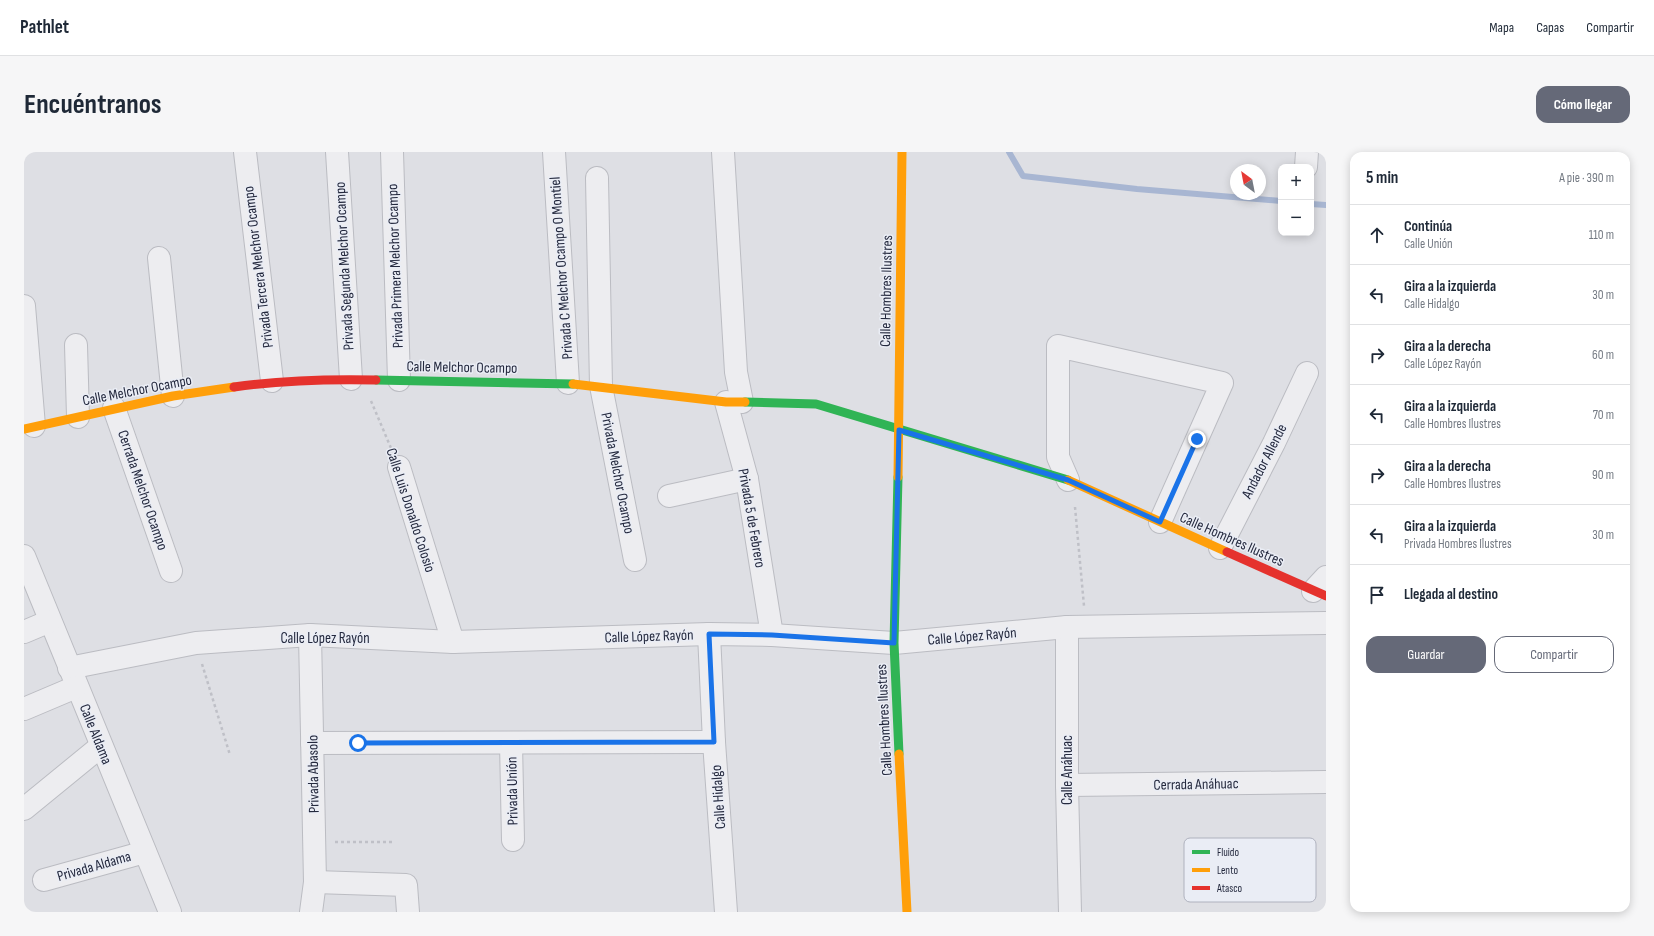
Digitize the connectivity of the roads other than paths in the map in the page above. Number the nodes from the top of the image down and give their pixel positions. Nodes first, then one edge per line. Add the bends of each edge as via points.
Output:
1 (245, 152) edge
2 (337, 152) edge
3 (392, 152) edge
4 (554, 152) edge
5 (723, 152) edge
6 (902, 152) edge
7 (1307, 152) edge
8 (1306, 164) edge
9 (597, 178) dead end
10 (159, 258) dead end
11 (24, 306) edge
12 (76, 345) dead end
13 (1307, 373) dead end
14 (357, 380) junction
15 (399, 380) junction
16 (272, 381) junction
17 (568, 383) junction
18 (601, 386) junction
19 (173, 396) junction
20 (734, 402) junction
21 (114, 408) junction
22 (78, 416) junction
23 (29, 428) edge
24 (899, 430) junction
25 (399, 467) road end
26 (747, 479) junction
27 (1068, 480) junction
28 (670, 496) dead end
29 (1160, 522) junction
30 (1220, 548) junction
31 (24, 556) edge
32 (635, 560) dead end
33 (171, 572) dead end
34 (1322, 588) edge
35 (50, 621) junction
36 (1326, 623) edge
37 (1067, 627) junction
38 (24, 632) edge
39 (709, 634) junction
40 (310, 635) junction
41 (772, 635) junction
42 (453, 642) junction
43 (894, 643) junction
44 (73, 678) junction
45 (24, 709) edge
46 (511, 742) junction
47 (714, 742) junction
48 (312, 743) junction
49 (101, 746) junction
50 (1326, 782) edge
51 (1067, 785) junction
52 (24, 809) edge
53 (513, 840) dead end
54 (145, 852) junction
55 (44, 880) dead end
56 (315, 882) junction
57 (170, 912) edge
58 (311, 912) edge
59 (408, 912) edge
60 (726, 912) edge
61 (907, 912) edge
62 (1070, 912) edge

1 - 16 street, Privada Tercera Melchor Ocampo
2 - 14 street, Privada Segunda Melchor Ocampo
3 - 15 street, Privada Primera Melchor Ocampo
4 - 17 street, Privada C Melchor Ocampo O Montiel
5 - 20 street, Privada 5 de Febrero via 736,372
6 - 24 street, Calle Hombres Ilustres
7 - 8 street
9 - 18 street
10 - 19 street
11 - 23 street
12 - 22 street
13 - 30 street, Andador Allende
14 - 15 street, Calle Melchor Ocampo
14 - 16 street, Calle Melchor Ocampo
15 - 17 street, Calle Melchor Ocampo
16 - 19 street, Calle Melchor Ocampo
17 - 18 street, Calle Melchor Ocampo
18 - 20 street, Calle Melchor Ocampo
18 - 32 street, Privada Melchor Ocampo
19 - 21 street, Calle Melchor Ocampo
20 - 24 street, Calle Melchor Ocampo via 816,404
20 - 26 street, Privada 5 de Febrero
21 - 22 street, Calle Melchor Ocampo
21 - 33 street, Cerrada Melchor Ocampo
22 - 23 street, Calle Melchor Ocampo
24 - 27 street, Calle Hombres Ilustres
24 - 43 street, Calle Hombres Ilustres
25 - 42 street, Calle Luis Donaldo Colosio
26 - 28 street
26 - 41 street, Privada 5 de Febrero
27 - 29 street, Calle Hombres Ilustres
27 - 29 street via 1058,457 1058,346 1222,383
29 - 30 street, Calle Hombres Ilustres
30 - 34 street, Calle Hombres Ilustres
31 - 35 street, Calle Aldama
35 - 38 street
35 - 44 street, Calle Aldama
36 - 37 street, Calle López Rayón
37 - 43 street, Calle López Rayón
37 - 51 street, Calle Anáhuac
39 - 41 street, Calle López Rayón
39 - 42 street, Calle López Rayón
39 - 47 street, Calle Hidalgo
40 - 42 street, Calle López Rayón
40 - 44 street, Calle López Rayón via 196,643
40 - 48 street, Privada Abasolo
41 - 43 street, Calle López Rayón
43 - 61 street, Calle Hombres Ilustres
44 - 45 street, Calle López Rayón
44 - 49 street, Calle Aldama
46 - 47 street
46 - 48 street
46 - 53 street, Privada Unión
47 - 60 street, Calle Hidalgo
48 - 56 street, Privada Abasolo
49 - 52 street
49 - 54 street, Calle Aldama
50 - 51 street, Cerrada Anáhuac
51 - 62 street, Calle Anáhuac
54 - 55 street, Privada Aldama
54 - 57 street, Calle Aldama
56 - 58 street, Privada Abasolo
56 - 59 street via 406,885

